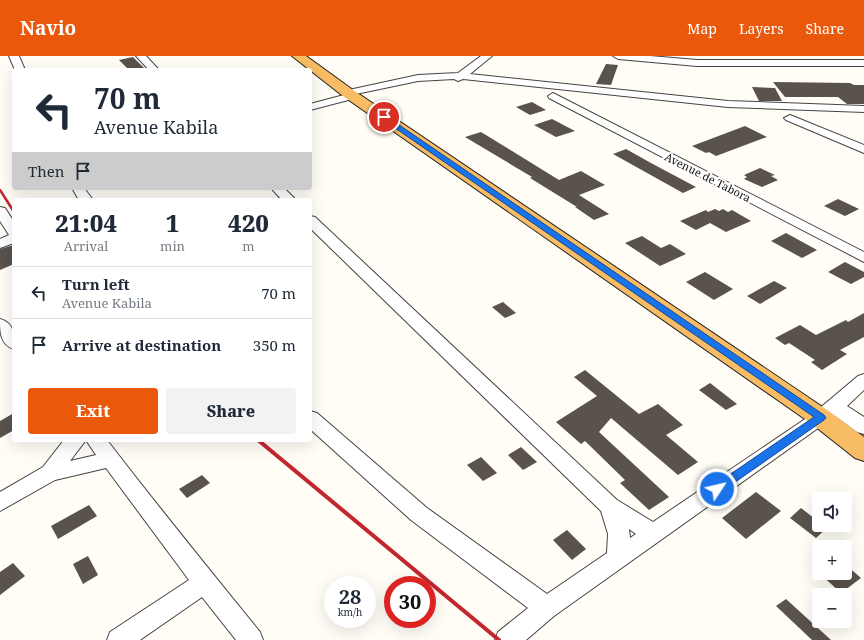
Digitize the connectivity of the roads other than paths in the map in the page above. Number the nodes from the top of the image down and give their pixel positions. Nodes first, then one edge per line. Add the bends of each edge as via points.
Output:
1 (14, 56) edge
2 (141, 56) edge
3 (298, 56) edge
4 (618, 56) edge
5 (486, 57) edge
6 (864, 63) edge
7 (19, 68) edge
8 (152, 68) edge
9 (457, 79) junction
10 (516, 92) dead end
11 (353, 96) junction
12 (584, 100) dead end
13 (757, 105) junction
14 (312, 106) edge
15 (864, 109) edge
16 (760, 117) dead end
17 (819, 119) dead end
18 (842, 119) dead end
19 (864, 120) edge
20 (864, 149) edge
21 (279, 190) edge
22 (288, 198) edge
23 (0, 211) edge
24 (312, 222) edge
25 (12, 229) edge
26 (12, 239) edge
27 (0, 244) edge
28 (864, 258) edge
29 (0, 324) edge
30 (12, 340) edge
31 (864, 380) edge
32 (828, 412) junction
33 (312, 420) edge
34 (864, 427) edge
35 (75, 442) edge
36 (98, 442) edge
37 (864, 450) edge
38 (112, 459) junction
39 (50, 473) junction
40 (0, 502) edge
41 (610, 506) junction
42 (654, 534) junction
43 (616, 561) junction
44 (205, 582) junction
45 (546, 608) junction
46 (119, 640) edge
47 (251, 640) edge
48 (507, 640) edge

1 - 7 street
2 - 8 street
3 - 11 highway
4 - 6 street via 697,63
5 - 9 street
9 - 10 street
9 - 11 street
9 - 13 street
11 - 14 street
11 - 32 highway
12 - 28 street, Avenue de Tabora via 549,96
13 - 15 street
13 - 16 street
17 - 20 street via 786,118
18 - 19 street
21 - 22 street
23 - 25 street
24 - 41 street
26 - 27 street
29 - 30 street
31 - 32 street
32 - 34 street
32 - 37 highway
32 - 42 street
33 - 45 street via 418,514
35 - 39 street
36 - 38 street
38 - 39 street
38 - 44 street via 157,522
39 - 40 street
41 - 42 street
41 - 43 street via 620,553
42 - 43 street
43 - 45 street
44 - 46 street
44 - 47 street
45 - 48 street

